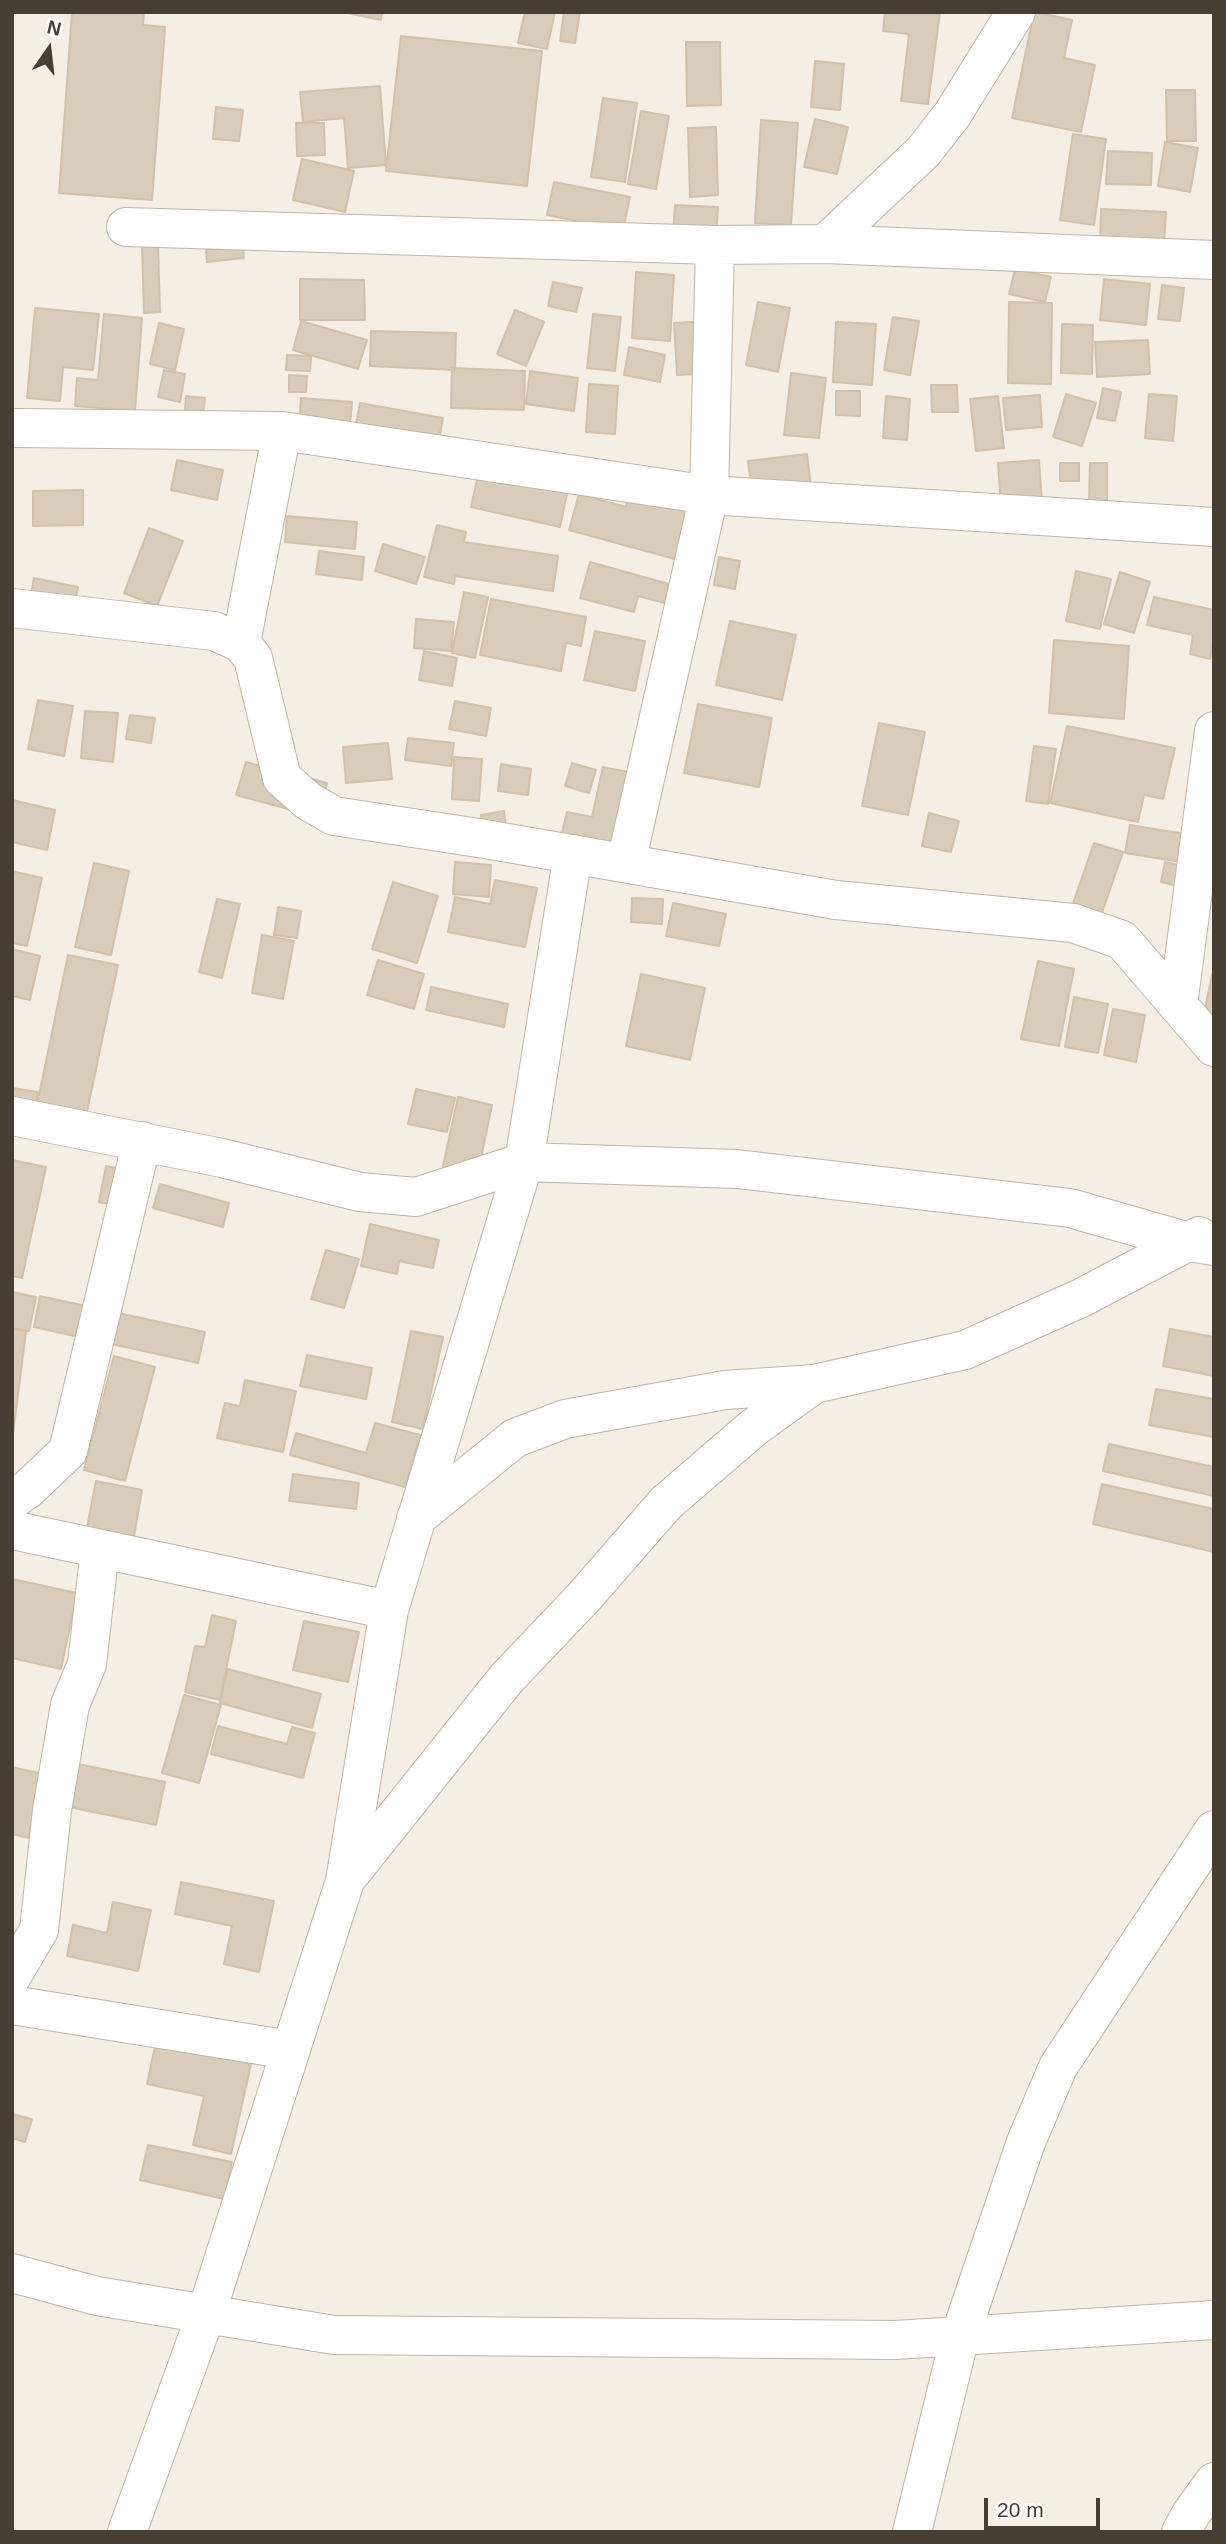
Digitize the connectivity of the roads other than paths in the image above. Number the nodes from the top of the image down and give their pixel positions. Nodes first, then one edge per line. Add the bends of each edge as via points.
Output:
1 (1016, 12) edge
2 (126, 227) dead end
3 (825, 244) junction
4 (715, 245) junction
5 (1214, 260) edge
6 (17, 428) dead end
7 (282, 431) junction
8 (709, 495) junction
9 (1214, 527) edge
10 (12, 608) edge
11 (241, 643) junction
12 (1214, 731) edge
13 (573, 854) junction
14 (626, 863) junction
15 (1178, 1006) junction
16 (1214, 1046) edge
17 (12, 1116) edge
18 (142, 1141) junction
19 (524, 1162) junction
20 (1206, 1239) edge
21 (814, 1384) junction
22 (12, 1500) edge
23 (415, 1518) junction
24 (12, 1530) edge
25 (100, 1549) junction
26 (389, 1610) junction
27 (1214, 1830) edge
28 (345, 1881) junction
29 (12, 1976) edge
30 (12, 2005) edge
31 (290, 2050) junction
32 (12, 2273) edge
33 (206, 2314) junction
34 (1214, 2320) edge
35 (960, 2336) junction
36 (1214, 2482) edge
37 (127, 2532) edge
38 (912, 2532) edge
39 (1181, 2532) edge

1 - 3 street via 953,116 923,152
2 - 4 street
3 - 4 street
3 - 5 street
4 - 8 street
6 - 7 street
7 - 8 street
7 - 11 street
8 - 9 street
8 - 14 street
10 - 11 street via 215,631
11 - 13 street via 253,658 282,778 308,801 334,816
12 - 15 street
13 - 14 street
13 - 19 street
14 - 15 street via 836,900 1073,923 1122,940
15 - 16 street
17 - 18 street
18 - 19 street via 360,1192 416,1197
18 - 22 street via 68,1451
19 - 20 street via 737,1169 1070,1208
19 - 23 street
20 - 21 street via 965,1350
21 - 23 street via 725,1390 565,1419 515,1438
21 - 28 street via 753,1428 666,1503 506,1679
23 - 26 street
24 - 25 street
25 - 26 street
25 - 29 street via 87,1664 71,1705 52,1810 39,1930
26 - 28 street
27 - 35 street via 1058,2067 1026,2142
28 - 31 street
30 - 31 street
31 - 33 street
32 - 33 street via 97,2296
33 - 35 street via 334,2335 895,2340
33 - 37 street
34 - 35 street
35 - 38 street
36 - 39 street

